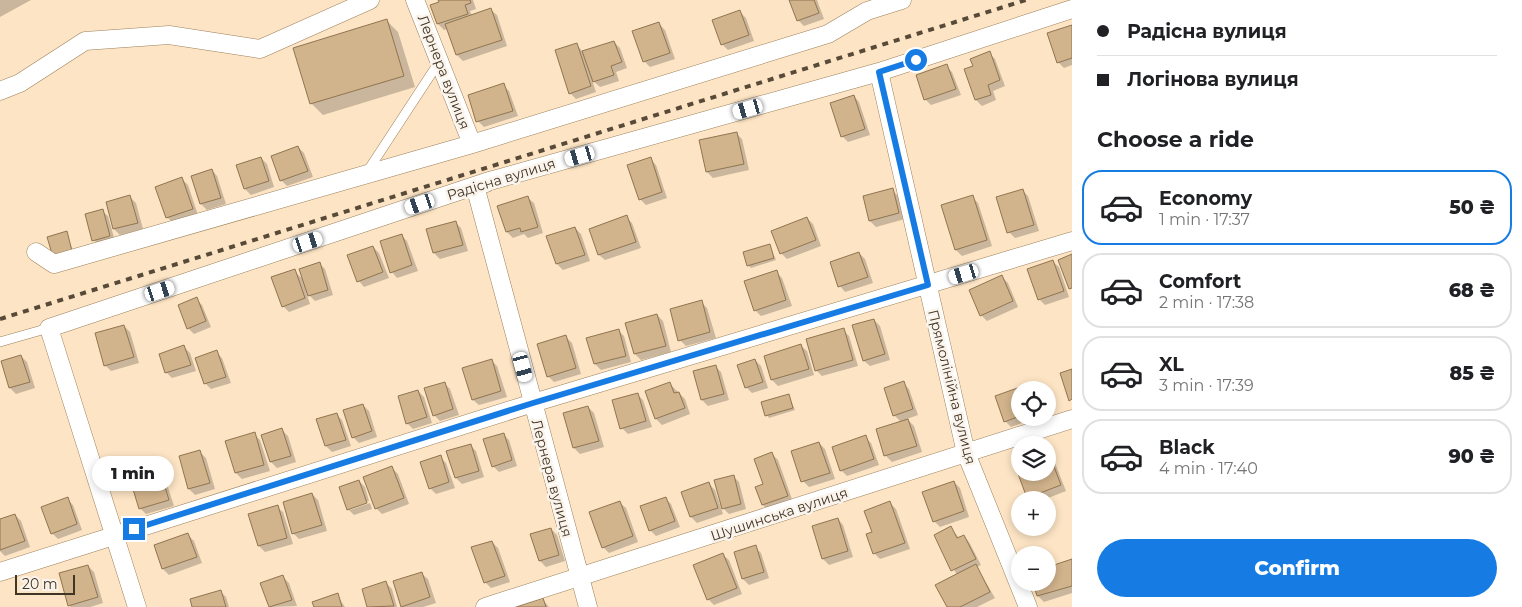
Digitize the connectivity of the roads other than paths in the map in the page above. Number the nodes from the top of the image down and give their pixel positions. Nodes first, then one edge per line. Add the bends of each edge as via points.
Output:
1 (370, 0) edge
2 (415, 0) edge
3 (902, 0) edge
4 (871, 4) edge
5 (1072, 9) edge
6 (439, 61) junction
7 (879, 72) junction
8 (0, 91) edge
9 (472, 144) junction
10 (366, 174) junction
11 (481, 184) junction
12 (1072, 241) edge
13 (36, 252) dead end
14 (928, 285) junction
15 (49, 328) junction
16 (0, 342) edge
17 (533, 403) junction
18 (1072, 419) edge
19 (966, 453) junction
20 (115, 536) junction
21 (0, 572) edge
22 (579, 578) junction
23 (137, 607) edge
24 (485, 607) edge
25 (588, 607) edge
26 (1028, 607) edge

1 - 8 street via 260,49 169,35 85,41 20,83
2 - 6 street, Лернера вулиця
3 - 4 street
4 - 9 street via 867,11 828,34
5 - 7 street, Радісна вулиця
6 - 9 street, Лернера вулиця
6 - 10 lane
7 - 11 street, Радісна вулиця
7 - 14 street, Прямолінійна вулиця
9 - 10 street
10 - 13 street via 54,264
11 - 15 street, Радісна вулиця
11 - 17 street, Лернера вулиця
12 - 14 street
14 - 17 street
14 - 19 street, Прямолінійна вулиця
15 - 16 lane
15 - 20 street
17 - 20 street
17 - 22 street, Лернера вулиця
18 - 19 street, Шушинська вулиця
19 - 22 street, Шушинська вулиця
19 - 26 street, Прямолінійна вулиця
20 - 21 street
20 - 23 street
22 - 24 street, Шушинська вулиця
22 - 25 street, Лернера вулиця

